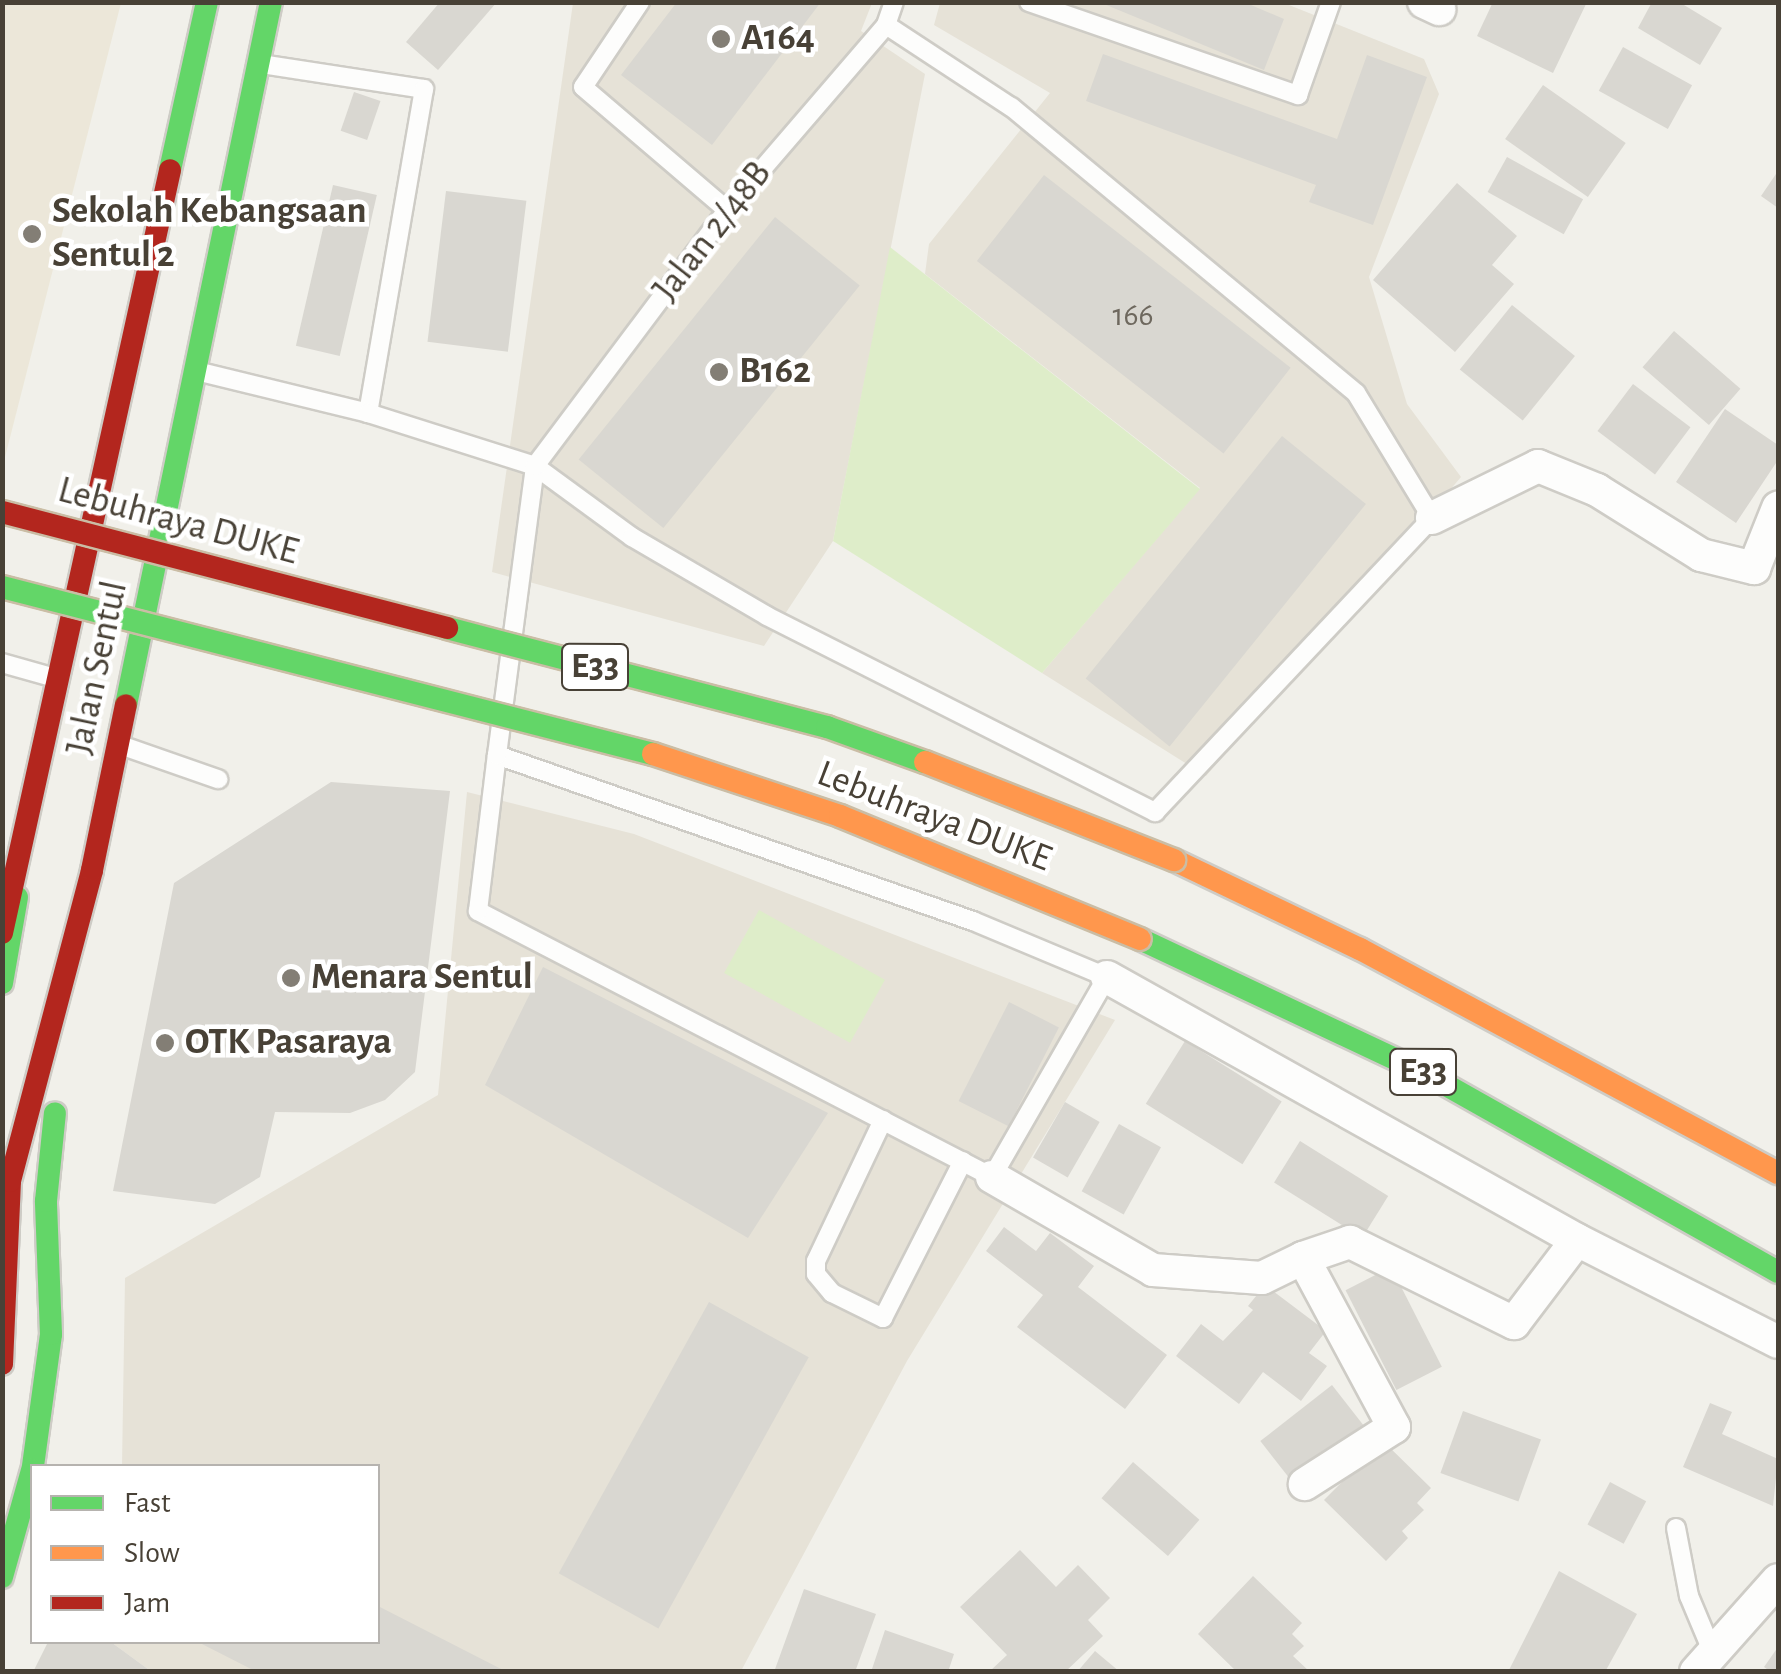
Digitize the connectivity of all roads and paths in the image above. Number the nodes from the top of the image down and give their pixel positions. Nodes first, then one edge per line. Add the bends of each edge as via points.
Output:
1 (207, 2) edge
2 (271, 2) edge
3 (640, 2) edge
4 (894, 2) edge
5 (1029, 2) edge
6 (1332, 2) edge
7 (886, 25) junction
8 (261, 64) junction
9 (727, 210) junction
10 (194, 370) junction
11 (368, 413) junction
12 (535, 466) junction
13 (1778, 508) edge
14 (2, 512) edge
15 (1432, 518) junction
16 (2, 587) edge
17 (2, 663) edge
18 (60, 679) junction
19 (118, 744) junction
20 (497, 755) junction
21 (218, 779) dead end
22 (31, 807) junction
23 (92, 870) junction
24 (2, 933) edge
25 (1107, 978) junction
26 (2, 983) edge
27 (883, 1120) junction
28 (962, 1161) junction
29 (1778, 1173) edge
30 (992, 1177) junction
31 (1578, 1240) junction
32 (1303, 1258) junction
33 (1778, 1272) edge
34 (1778, 1342) edge
35 (2, 1364) edge
36 (34, 1464) edge
37 (30, 1479) edge
38 (1305, 1484) dead end
39 (1676, 1528) dead end
40 (2, 1577) edge
41 (1778, 1580) edge
42 (1704, 1662) edge

1 - 18 main road, Jalan Sentul
2 - 8 main road, Jalan Sentul
3 - 9 lane via 583,87
4 - 7 lane, Jalan 2/48B
5 - 6 lane via 1298,95
7 - 9 lane, Jalan 2/48B
7 - 15 lane via 1011,107 1356,393
8 - 10 main road, Jalan Sentul
8 - 11 lane via 424,89
9 - 12 lane, Jalan 2/48B
10 - 11 lane
10 - 19 main road, Jalan Sentul
11 - 12 lane
12 - 15 lane via 632,537 768,616 1154,812
12 - 20 lane
13 - 15 street via 1754,568 1701,555 1597,490 1538,466
14 - 29 main road, Lebuhraya DUKE / E33, bridge via 827,727 1077,817 1360,949
16 - 33 main road, Lebuhraya DUKE / E33, bridge via 612,740 840,816 1140,939 1423,1072
17 - 18 lane
18 - 22 main road, Jalan Sentul
19 - 21 lane
19 - 23 main road, Jalan Sentul
20 - 25 lane via 973,921
20 - 27 lane via 478,911
22 - 24 main road, Jalan Sentul
22 - 26 main road
23 - 35 main road via 10,1181
23 - 36 main road via 46,1201 51,1334
25 - 30 lane
25 - 31 street
27 - 28 lane
27 - 28 lane via 816,1261 816,1274 832,1293 883,1318
28 - 30 lane
30 - 32 street via 1153,1270 1262,1278
31 - 32 street via 1514,1323 1350,1242
31 - 34 street
32 - 38 street via 1394,1427
37 - 40 main road
39 - 42 lane
41 - 42 street

